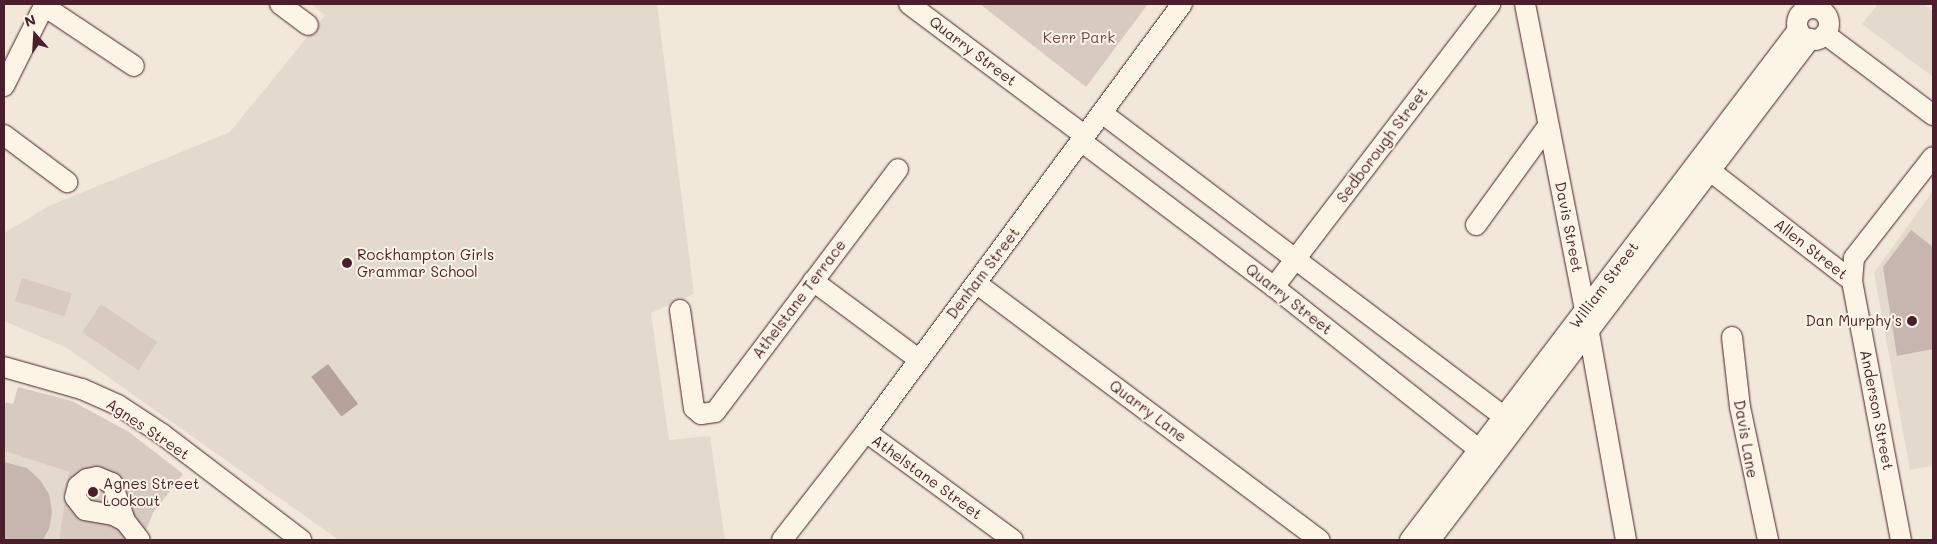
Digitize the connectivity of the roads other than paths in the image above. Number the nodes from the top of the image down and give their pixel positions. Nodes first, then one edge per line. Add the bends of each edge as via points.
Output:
1 (280, 4) edge
2 (909, 4) edge
3 (1182, 4) edge
4 (1490, 4) edge
5 (1525, 4) edge
6 (44, 5) edge
7 (1813, 17) edge
8 (308, 25) dead end
9 (134, 66) dead end
10 (4, 86) edge
11 (1102, 113) junction
12 (1933, 115) edge
13 (1548, 126) junction
14 (4, 134) edge
15 (1083, 138) junction
16 (1933, 158) edge
17 (1704, 167) junction
18 (898, 169) dead end
19 (67, 182) dead end
20 (1476, 226) dead end
21 (1294, 260) junction
22 (813, 281) junction
23 (1852, 281) junction
24 (976, 282) junction
25 (1274, 287) junction
26 (680, 310) dead end
27 (1586, 310) junction
28 (1588, 333) junction
29 (1732, 337) dead end
30 (918, 359) junction
31 (4, 367) edge
32 (1512, 422) junction
33 (866, 432) junction
34 (1487, 456) junction
35 (125, 521) dead end
36 (140, 540) edge
37 (301, 540) edge
38 (782, 540) edge
39 (1013, 540) edge
40 (1319, 540) edge
41 (1410, 540) edge
42 (1430, 540) edge
43 (1626, 540) edge
44 (1768, 540) edge
45 (1901, 540) edge

1 - 8 street
2 - 15 street, Quarry Street
3 - 11 street, Denham Street
4 - 21 street, Sedborough Street
5 - 13 street, Davis Street
6 - 9 street
6 - 10 street
7 - 12 street
7 - 17 street, William Street
11 - 15 street, Denham Street
11 - 21 street
13 - 20 street
13 - 27 street, Davis Street
14 - 19 street
15 - 24 street, Denham Street
15 - 25 street, Quarry Street
16 - 23 street, Allen Street via 1854,258
17 - 23 street, Allen Street
17 - 27 street, William Street
17 - 28 street, William Street
18 - 22 street, Athelstane Terrace
21 - 25 street, Sedborough Street
21 - 32 street
22 - 26 street, Athelstane Terrace via 715,412 701,414 694,408
22 - 30 street
23 - 45 street, Anderson Street
24 - 30 street, Denham Street
24 - 40 street, Quarry Lane
25 - 34 street, Quarry Street
27 - 28 street, Davis Street
27 - 32 street, William Street
28 - 32 street, William Street
28 - 43 street, Davis Street
29 - 44 street, Davis Lane via 1740,408
30 - 33 street, Denham Street
31 - 37 street, Agnes Street via 82,389 118,405 162,434
32 - 34 street, William Street
33 - 38 street, Denham Street
33 - 39 street, Athelstane Street
34 - 41 street, William Street
34 - 42 street, William Street
35 - 36 street

